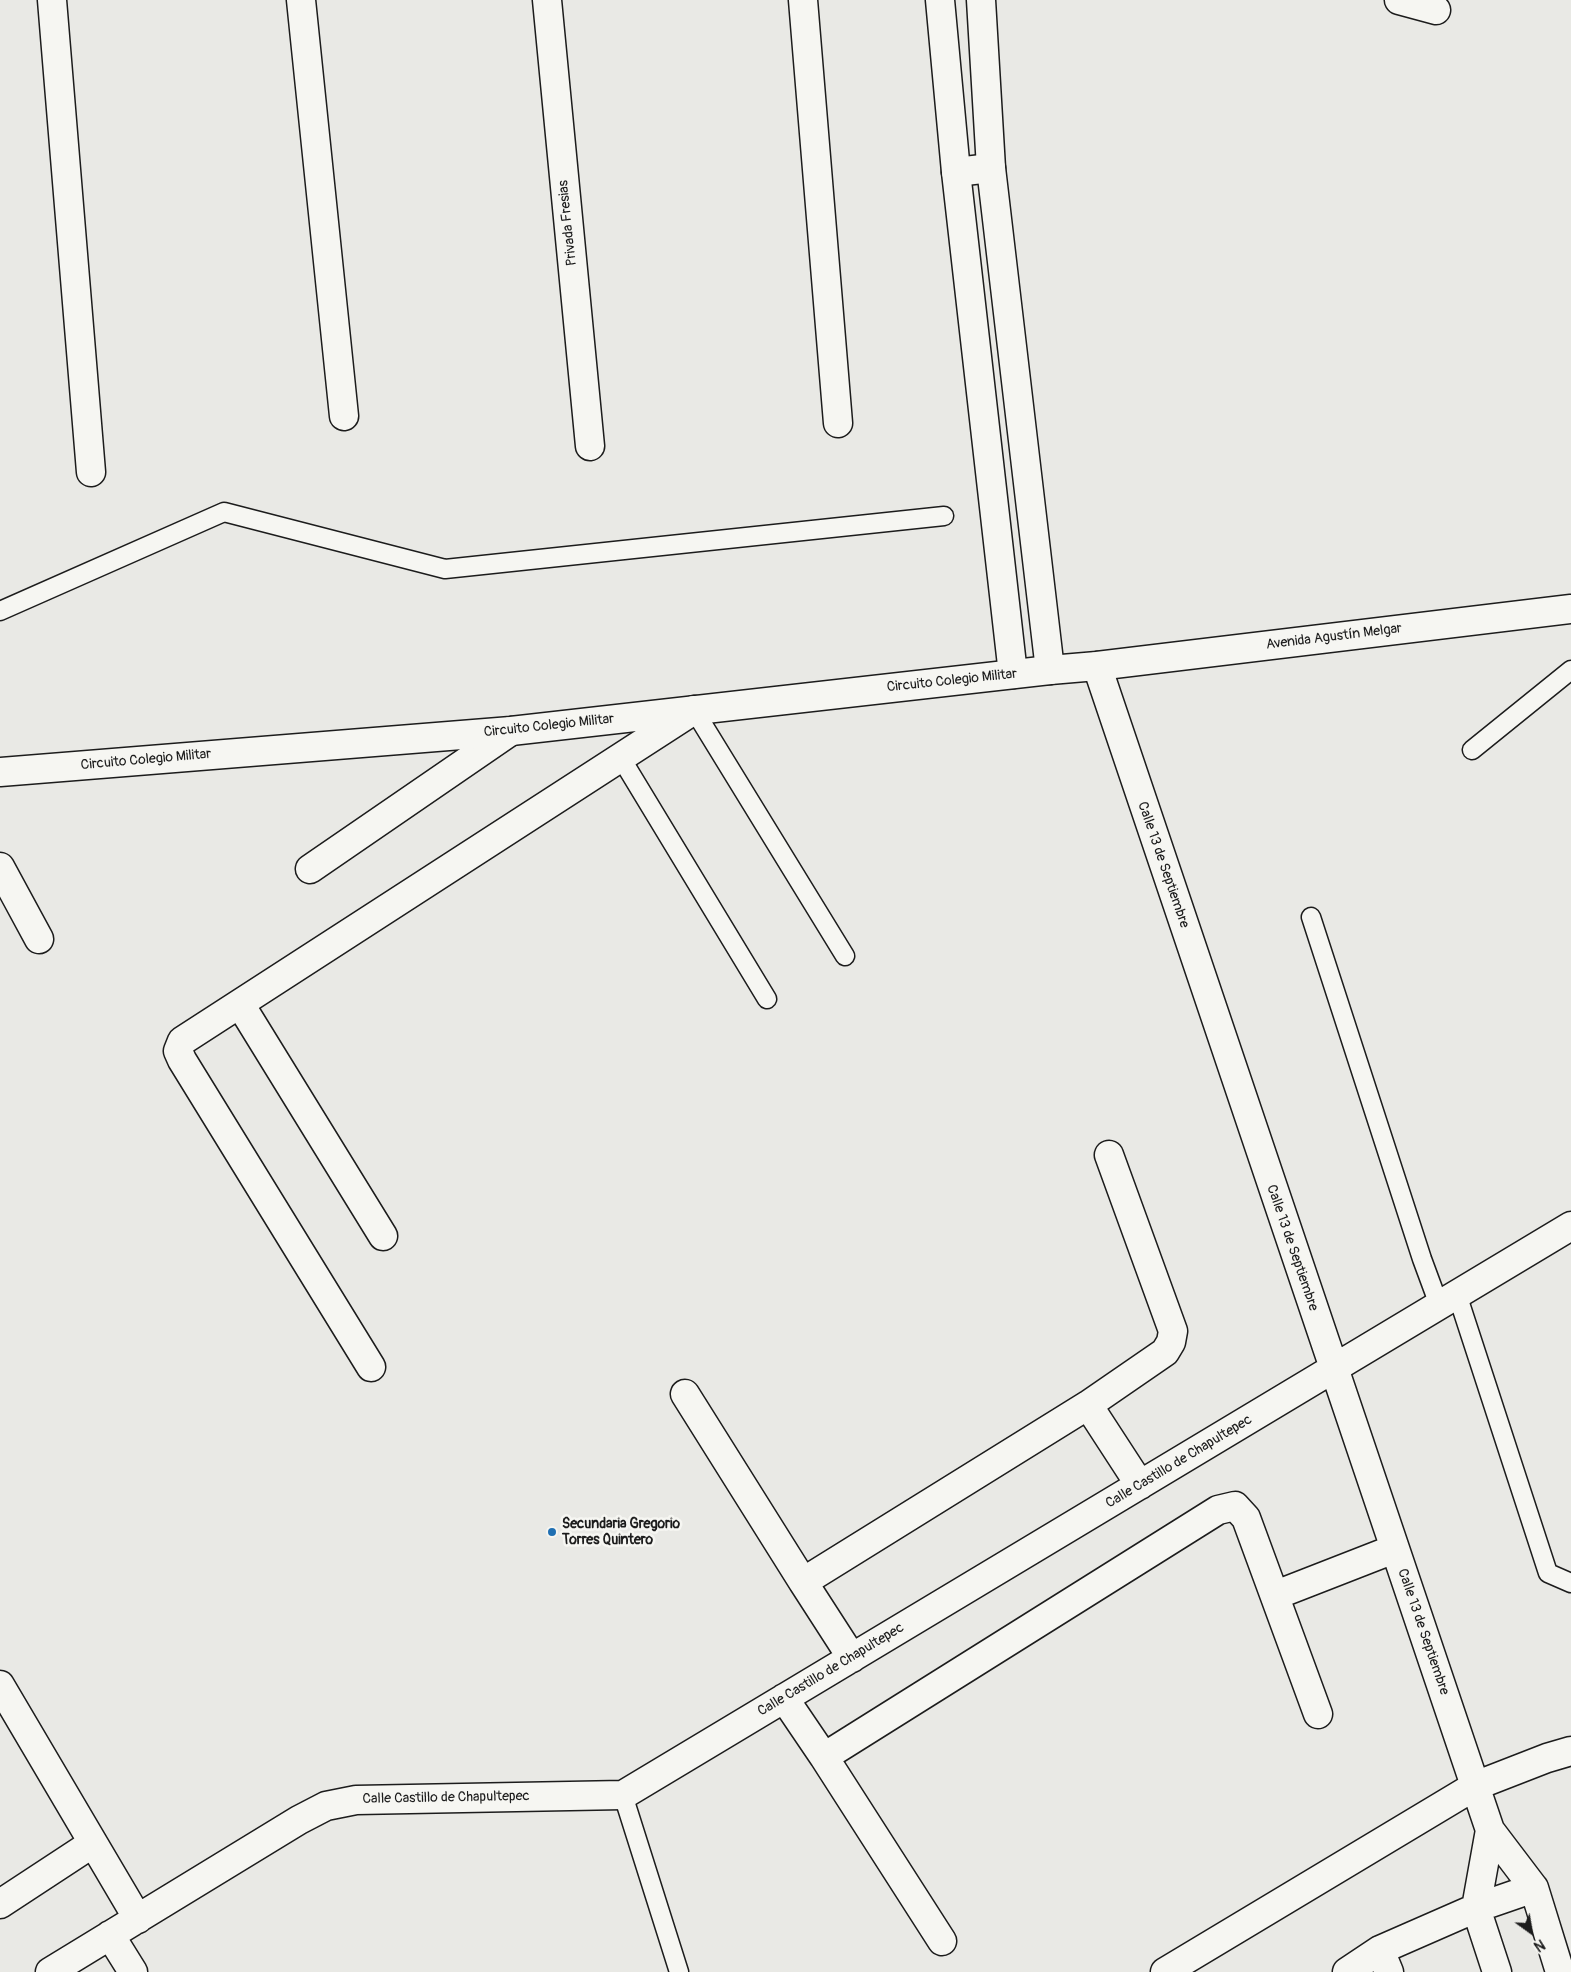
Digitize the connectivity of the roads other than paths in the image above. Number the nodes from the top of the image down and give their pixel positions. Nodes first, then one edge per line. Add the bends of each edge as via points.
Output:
1 (52, 0) edge
2 (301, 0) edge
3 (547, 0) edge
4 (803, 0) edge
5 (940, 0) edge
6 (981, 0) edge
7 (1399, 0) edge
8 (1436, 10) dead end
9 (991, 168) junction
10 (956, 172) junction
11 (344, 416) dead end
12 (838, 423) dead end
13 (590, 446) dead end
14 (91, 472) dead end
15 (944, 516) dead end
16 (1571, 609) edge
17 (0, 611) edge
18 (1097, 666) junction
19 (1050, 670) junction
20 (1571, 670) edge
21 (1013, 674) junction
22 (694, 710) junction
23 (511, 731) junction
24 (1472, 750) dead end
25 (621, 758) junction
26 (0, 772) edge
27 (0, 867) edge
28 (310, 869) dead end
29 (1310, 917) dead end
30 (39, 939) dead end
31 (845, 956) dead end
32 (766, 999) dead end
33 (240, 1004) junction
34 (1109, 1155) dead end
35 (1571, 1226) edge
36 (383, 1236) dead end
37 (1448, 1300) junction
38 (371, 1367) dead end
39 (1333, 1369) junction
40 (685, 1394) dead end
41 (1088, 1405) junction
42 (1140, 1485) junction
43 (1394, 1549) junction
44 (803, 1582) junction
45 (1571, 1583) edge
46 (1276, 1595) junction
47 (852, 1658) junction
48 (0, 1685) edge
49 (784, 1698) junction
50 (1318, 1714) dead end
51 (1571, 1751) edge
52 (824, 1757) junction
53 (1475, 1786) junction
54 (623, 1795) junction
55 (1490, 1830) junction
56 (93, 1844) junction
57 (1534, 1888) junction
58 (0, 1904) edge
59 (1476, 1908) junction
60 (138, 1919) junction
61 (110, 1935) junction
62 (942, 1941) dead end
63 (1385, 1961) edge
64 (50, 1972) edge
65 (132, 1972) edge
66 (679, 1972) edge
67 (1165, 1972) edge
68 (1347, 1972) edge
69 (1497, 1972) edge
70 (1560, 1972) edge

1 - 14 street
2 - 11 street
3 - 13 street, Privada Fresias
4 - 12 street
5 - 10 street
6 - 9 street
7 - 8 street
9 - 10 street
9 - 19 street
10 - 21 street
15 - 17 lane via 445,569 224,512
16 - 18 street, Avenida Agustín Melgar
18 - 19 street, Circuito Colegio Militar
18 - 39 street, Calle 13 de Septiembre
19 - 21 street, Circuito Colegio Militar
20 - 24 lane
21 - 22 street, Circuito Colegio Militar
22 - 23 street, Circuito Colegio Militar
22 - 25 street
22 - 31 lane
23 - 26 street, Circuito Colegio Militar
23 - 28 street
25 - 32 lane
25 - 33 street
27 - 30 street
29 - 37 lane via 1422,1259
33 - 36 street
33 - 38 street via 182,1041 178,1051
34 - 41 street via 1173,1331 1165,1352
35 - 37 street, Calle Castillo de Chapultepec
37 - 39 street, Calle Castillo de Chapultepec
37 - 45 lane via 1548,1573
39 - 42 street, Calle Castillo de Chapultepec
39 - 43 street, Calle 13 de Septiembre
40 - 44 street
41 - 42 street
41 - 44 street
42 - 47 street, Calle Castillo de Chapultepec
43 - 46 street
43 - 53 street, Calle 13 de Septiembre
44 - 47 street
46 - 50 street
46 - 52 street via 1242,1513 1235,1506 1218,1510
47 - 49 street, Calle Castillo de Chapultepec
48 - 56 street
49 - 52 street
49 - 54 street, Calle Castillo de Chapultepec
51 - 53 street
52 - 62 street
53 - 55 street, Calle 13 de Septiembre
53 - 67 street
54 - 60 street, Calle Castillo de Chapultepec via 356,1800 326,1806
54 - 66 lane
55 - 57 street, Calle 13 de Septiembre
55 - 59 street, Calle 13 de Septiembre
56 - 58 street
56 - 60 street
57 - 59 street
57 - 70 street, Calle 13 de Septiembre
59 - 63 street
59 - 69 street, Calle 13 de Septiembre
60 - 61 street, Calle Castillo de Chapultepec
61 - 64 street, Calle Castillo de Chapultepec
61 - 65 street
63 - 68 street

